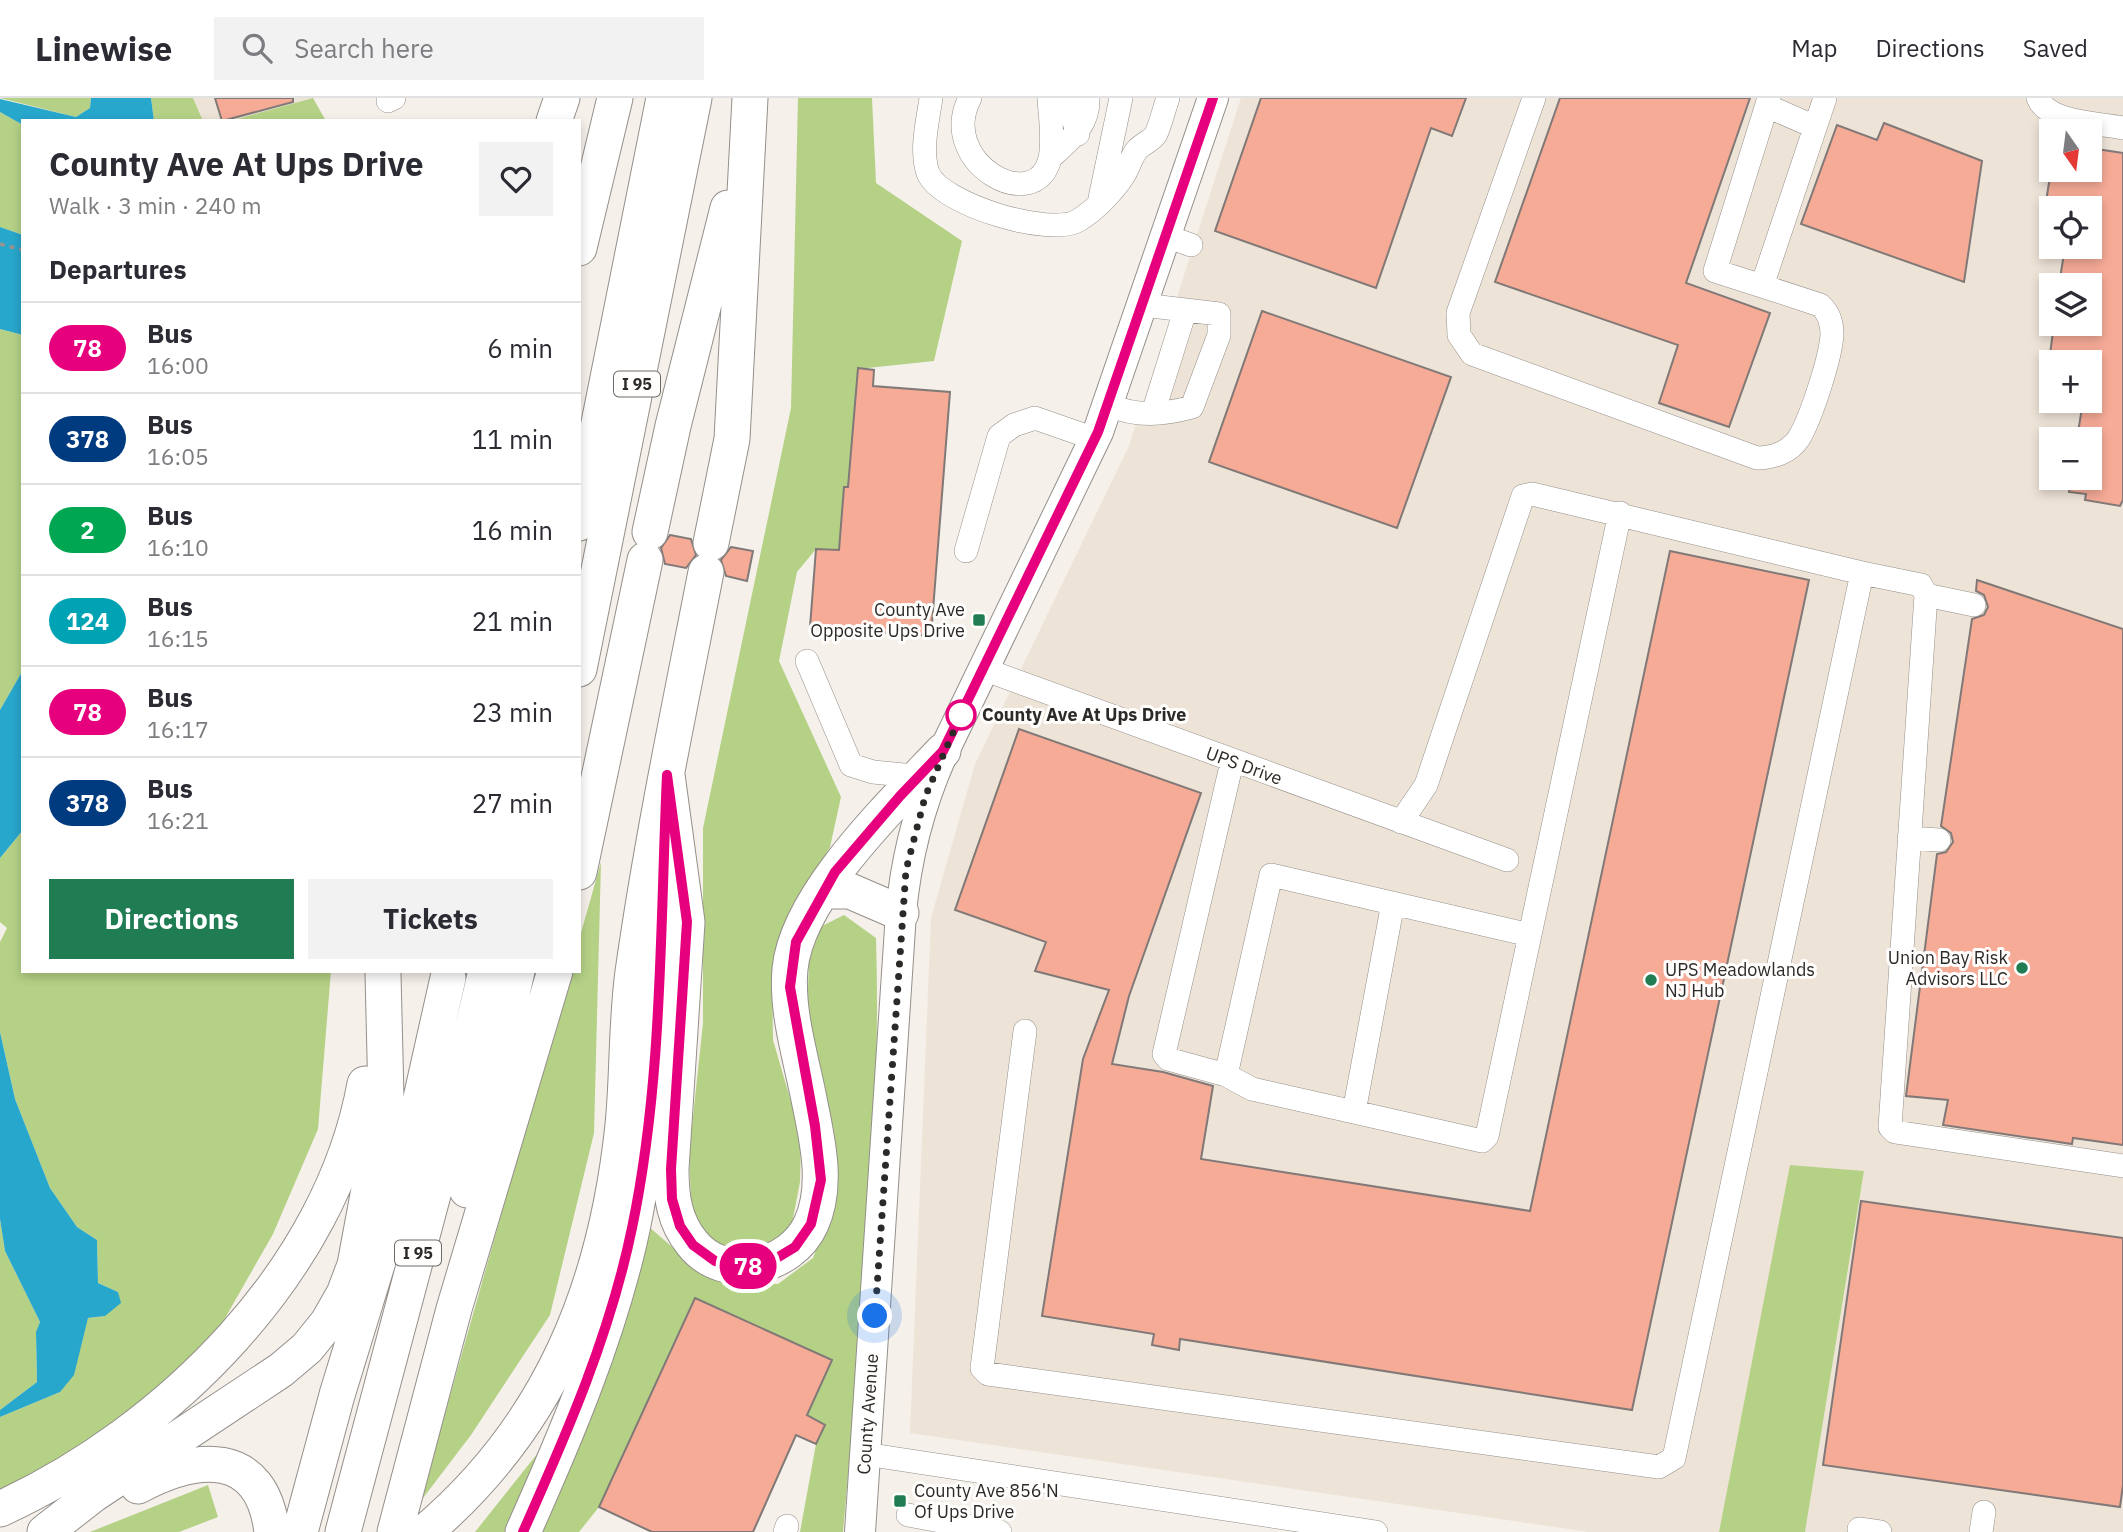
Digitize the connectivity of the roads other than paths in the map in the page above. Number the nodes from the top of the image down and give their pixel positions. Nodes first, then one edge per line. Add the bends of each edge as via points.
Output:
1 (562, 98) edge
2 (615, 98) edge
3 (664, 98) edge
4 (694, 98) edge
5 (750, 98) edge
6 (931, 98) edge
7 (970, 98) edge
8 (1049, 98) edge
9 (1070, 98) edge
10 (1088, 98) edge
11 (1121, 98) edge
12 (1168, 98) edge
13 (1213, 98) edge
14 (1534, 98) edge
15 (1825, 98) edge
16 (2038, 98) edge
17 (1768, 102) edge
18 (555, 119) edge
19 (1815, 127) junction
20 (2123, 128) edge
21 (747, 133) junction
22 (1078, 134) junction
23 (1051, 157) junction
24 (1099, 203) junction
25 (581, 240) edge
26 (1762, 286) junction
27 (1143, 305) junction
28 (1185, 311) junction
29 (1109, 405) junction
30 (1153, 413) junction
31 (1095, 439) junction
32 (581, 513) edge
33 (1620, 513) junction
34 (966, 551) dead end
35 (1862, 573) junction
36 (1926, 595) junction
37 (1974, 605) dead end
38 (581, 659) edge
39 (807, 661) dead end
40 (983, 669) junction
41 (1232, 762) junction
42 (931, 768) junction
43 (667, 775) junction
44 (1401, 822) junction
45 (1909, 838) junction
46 (1939, 840) dead end
47 (1507, 860) dead end
48 (581, 863) edge
49 (823, 891) junction
50 (1393, 903) junction
51 (901, 913) junction
52 (1530, 935) junction
53 (383, 973) edge
54 (383, 973) edge
55 (486, 973) edge
56 (517, 973) edge
57 (554, 973) edge
58 (449, 974) edge
59 (1025, 1031) dead end
60 (1226, 1075) junction
61 (1354, 1112) junction
62 (2123, 1166) edge
63 (865, 1454) junction
64 (0, 1509) edge
65 (908, 1515) dead end
66 (45, 1532) edge
67 (53, 1532) edge
68 (272, 1532) edge
69 (300, 1532) edge
70 (328, 1532) edge
71 (343, 1532) edge
72 (378, 1532) edge
73 (395, 1532) edge
74 (425, 1532) edge
75 (523, 1532) edge
76 (860, 1532) edge
77 (1003, 1532) edge
78 (1376, 1532) edge

1 - 18 highway
2 - 25 highway
3 - 32 highway, I 95
4 - 38 highway, I 95
5 - 21 highway
6 - 24 street via 928,172 949,194 986,211 1045,225 1076,222
7 - 23 street via 964,114 964,141 985,173 1014,184 1029,184 1043,176
8 - 23 street
9 - 22 street
10 - 22 street
11 - 24 street
12 - 24 street via 1155,136 1137,149 1124,176
13 - 27 main road, County Avenue via 1178,241
14 - 26 street via 1458,313 1459,335 1472,354 1757,458 1769,458 1798,439 1832,333 1827,311 1820,305
15 - 19 street
16 - 20 street via 2043,108 2060,116
17 - 19 street
17 - 26 street via 1715,271
19 - 26 street
21 - 43 highway via 732,439
21 - 48 highway via 673,426
22 - 23 street
27 - 28 street
27 - 29 main road, County Avenue
28 - 30 street
28 - 30 street via 1219,314 1219,335 1192,407
29 - 30 street via 1127,413
29 - 31 main road, County Avenue
31 - 34 street via 1035,418 999,436
31 - 40 main road, County Avenue
33 - 35 street
33 - 44 street via 1532,494 1523,496 1426,785
33 - 52 street
35 - 36 street via 1920,585
35 - 59 street via 1674,1458 1667,1465 988,1374 982,1368
36 - 37 street
36 - 45 street
39 - 42 street via 851,765 873,772
40 - 41 street, UPS Drive
40 - 42 main road, County Avenue
41 - 44 street, UPS Drive
41 - 60 street via 1164,1054
42 - 49 highway via 835,872
42 - 51 main road, County Avenue via 911,843
43 - 49 highway via 687,922 672,1199 680,1226 693,1245 729,1265 756,1266 783,1256 804,1236 817,1209 821,1180 818,1147 796,1032 790,971 796,942
43 - 74 highway via 632,975 616,1181 596,1268 576,1326 537,1405 502,1453
43 - 75 highway via 651,1092 636,1209 590,1374
44 - 47 street, UPS Drive
45 - 46 street
45 - 62 street via 1890,1127 1895,1132
49 - 51 highway via 850,891
50 - 52 street
50 - 60 street via 1271,875
50 - 61 street
51 - 63 main road, County Avenue
52 - 61 street via 1487,1136 1482,1141
53 - 64 highway via 352,1142 326,1202 285,1269 218,1353 148,1419 88,1462
54 - 66 highway via 386,1098 361,1240 336,1308 313,1342 281,1370 94,1494
55 - 71 highway, I 95 via 436,1185
56 - 72 highway, I 95 via 459,1224
57 - 73 highway via 454,1309
58 - 69 highway via 402,1183
58 - 70 highway via 411,1194
60 - 61 street via 1252,1089
63 - 76 main road, County Avenue
63 - 78 street
65 - 77 street
67 - 68 highway via 162,1474 211,1462 231,1468 254,1486 266,1504

